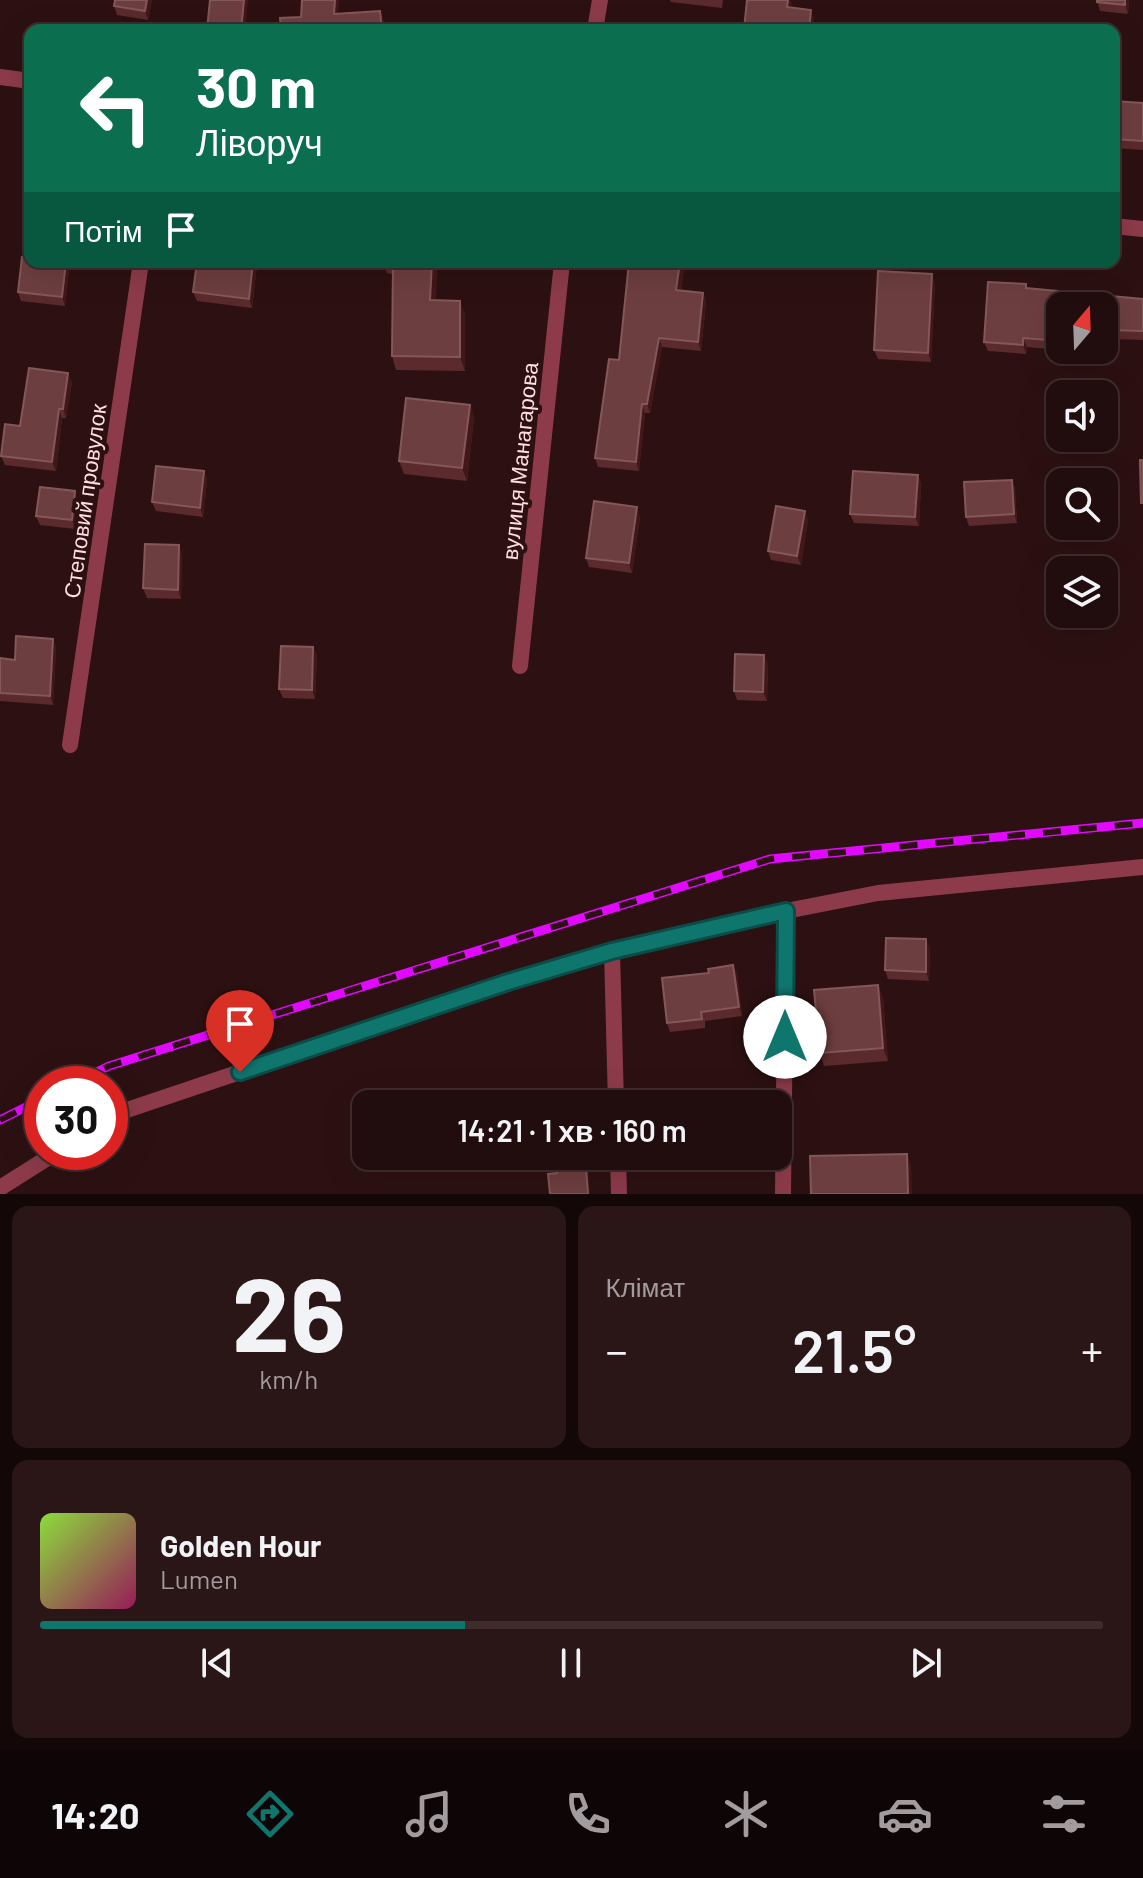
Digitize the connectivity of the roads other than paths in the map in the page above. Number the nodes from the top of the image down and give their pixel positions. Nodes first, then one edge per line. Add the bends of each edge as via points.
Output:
1 (600, 0) edge
2 (596, 24) edge
3 (0, 77) edge
4 (24, 80) edge
5 (1120, 227) edge
6 (1143, 229) edge
7 (140, 268) edge
8 (561, 268) edge
9 (520, 666) dead end
10 (70, 745) dead end
11 (1143, 867) edge
12 (786, 911) junction
13 (612, 951) junction
14 (616, 1090) edge
15 (128, 1110) edge
16 (28, 1170) edge
17 (618, 1170) edge
18 (0, 1188) edge
19 (619, 1194) edge
20 (783, 1194) edge

1 - 2 street
3 - 4 street
5 - 6 street
7 - 10 street, Степовий провулок
8 - 9 street, вулиця Манагарова
11 - 12 street via 878,893
12 - 13 street
12 - 20 street
13 - 14 street
13 - 15 street
16 - 18 street
17 - 19 street

